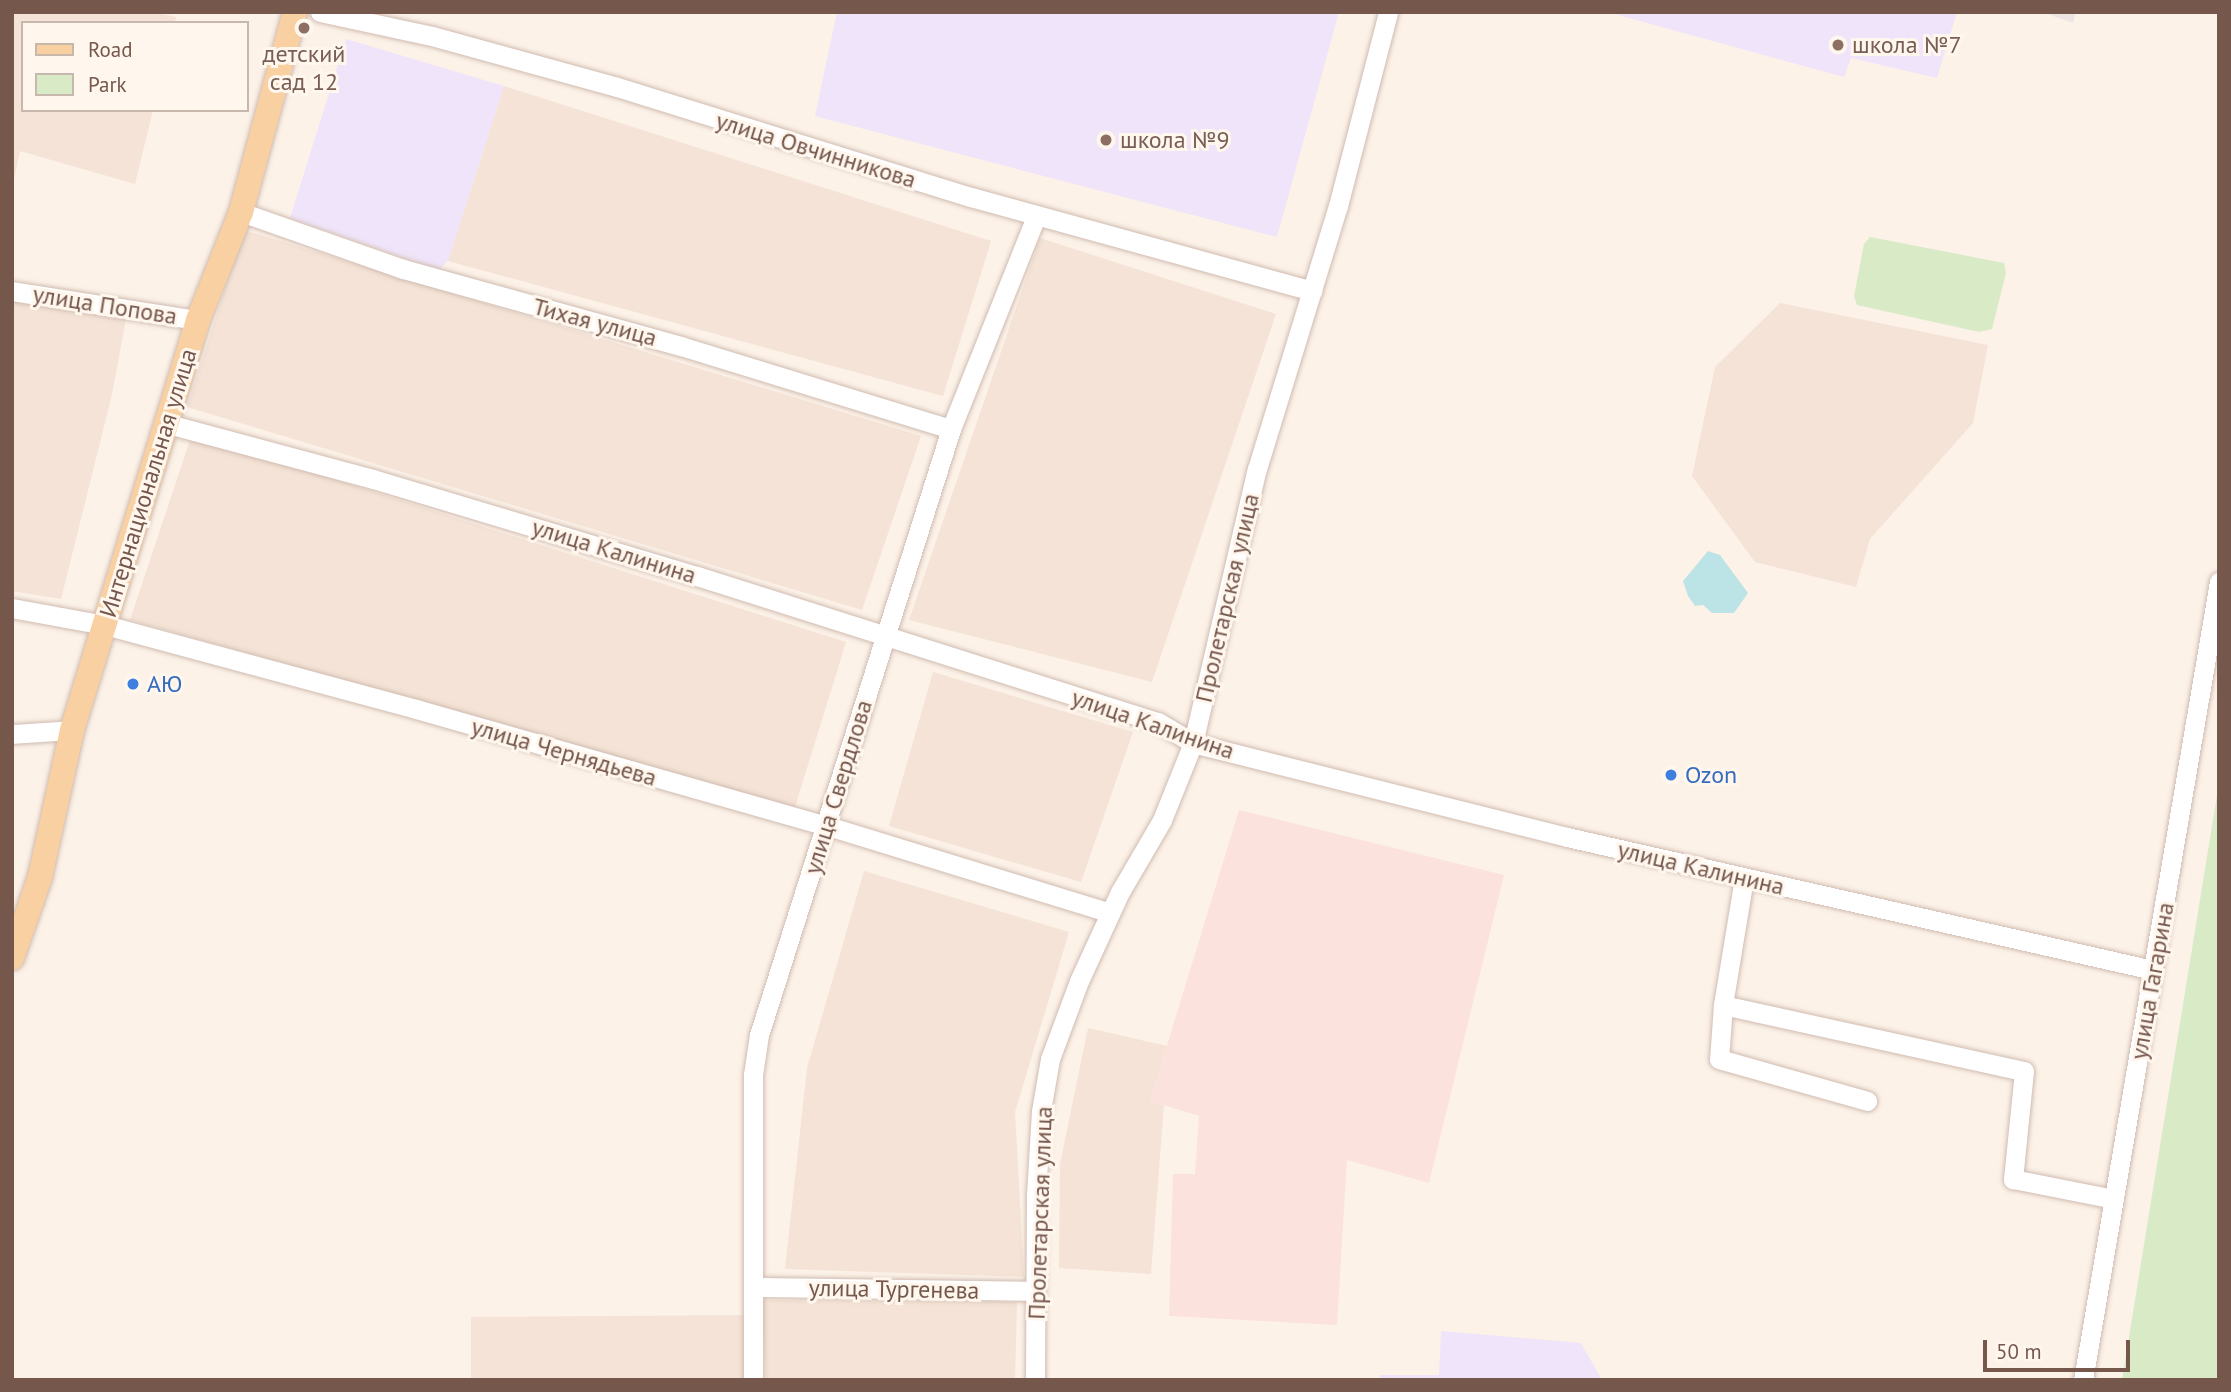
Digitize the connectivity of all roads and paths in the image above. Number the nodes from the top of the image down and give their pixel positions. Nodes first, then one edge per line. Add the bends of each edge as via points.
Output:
1 (295, 12) edge
2 (320, 12) edge
3 (1388, 12) edge
4 (241, 212) junction
5 (1036, 216) junction
6 (12, 290) edge
7 (1312, 291) junction
8 (198, 320) junction
9 (168, 424) junction
10 (951, 429) junction
11 (2219, 582) edge
12 (12, 608) edge
13 (105, 625) junction
14 (882, 636) junction
15 (72, 730) junction
16 (12, 734) edge
17 (1193, 743) junction
18 (828, 827) junction
19 (1744, 878) junction
20 (1110, 913) junction
21 (12, 958) edge
22 (2153, 970) junction
23 (1723, 1005) junction
24 (1867, 1101) dead end
25 (2114, 1199) junction
26 (754, 1287) junction
27 (1035, 1291) junction
28 (753, 1380) edge
29 (1035, 1380) edge
30 (2083, 1380) edge

1 - 4 main road, Интернациональная улица
2 - 5 street, улица Овчинникова via 432,36 617,88
3 - 7 street, Пролетарская улица
4 - 8 main road, Интернациональная улица
4 - 10 street, Тихая улица via 403,269 681,346
5 - 7 street, улица Овчинникова
5 - 10 street, улица Свердлова
6 - 8 street, улица Попова
7 - 17 street, Пролетарская улица via 1257,469
8 - 9 main road, Интернациональная улица
9 - 13 main road, Интернациональная улица
9 - 14 street, улица Калинина via 373,479
10 - 14 street, улица Свердлова
11 - 22 street, улица Гагарина
12 - 13 street, улица Чернядьева
13 - 15 main road, Интернациональная улица
13 - 18 street, улица Чернядьева
14 - 17 street, улица Калинина via 1158,722
14 - 18 street, улица Свердлова
15 - 16 street
15 - 21 main road, Интернациональная улица via 40,877
17 - 19 street, улица Калинина
17 - 20 street, Пролетарская улица via 1162,820
18 - 20 street, улица Чернядьева
18 - 26 street, улица Свердлова via 755,1054
19 - 22 street, улица Калинина
19 - 23 street
20 - 27 street, Пролетарская улица via 1051,1059 1041,1111
22 - 25 street, улица Гагарина
23 - 24 street via 1719,1059
23 - 25 street via 2024,1071 2013,1179
25 - 30 street, улица Гагарина
26 - 27 street, улица Тургенева
26 - 28 street, улица Свердлова
27 - 29 street, Пролетарская улица

